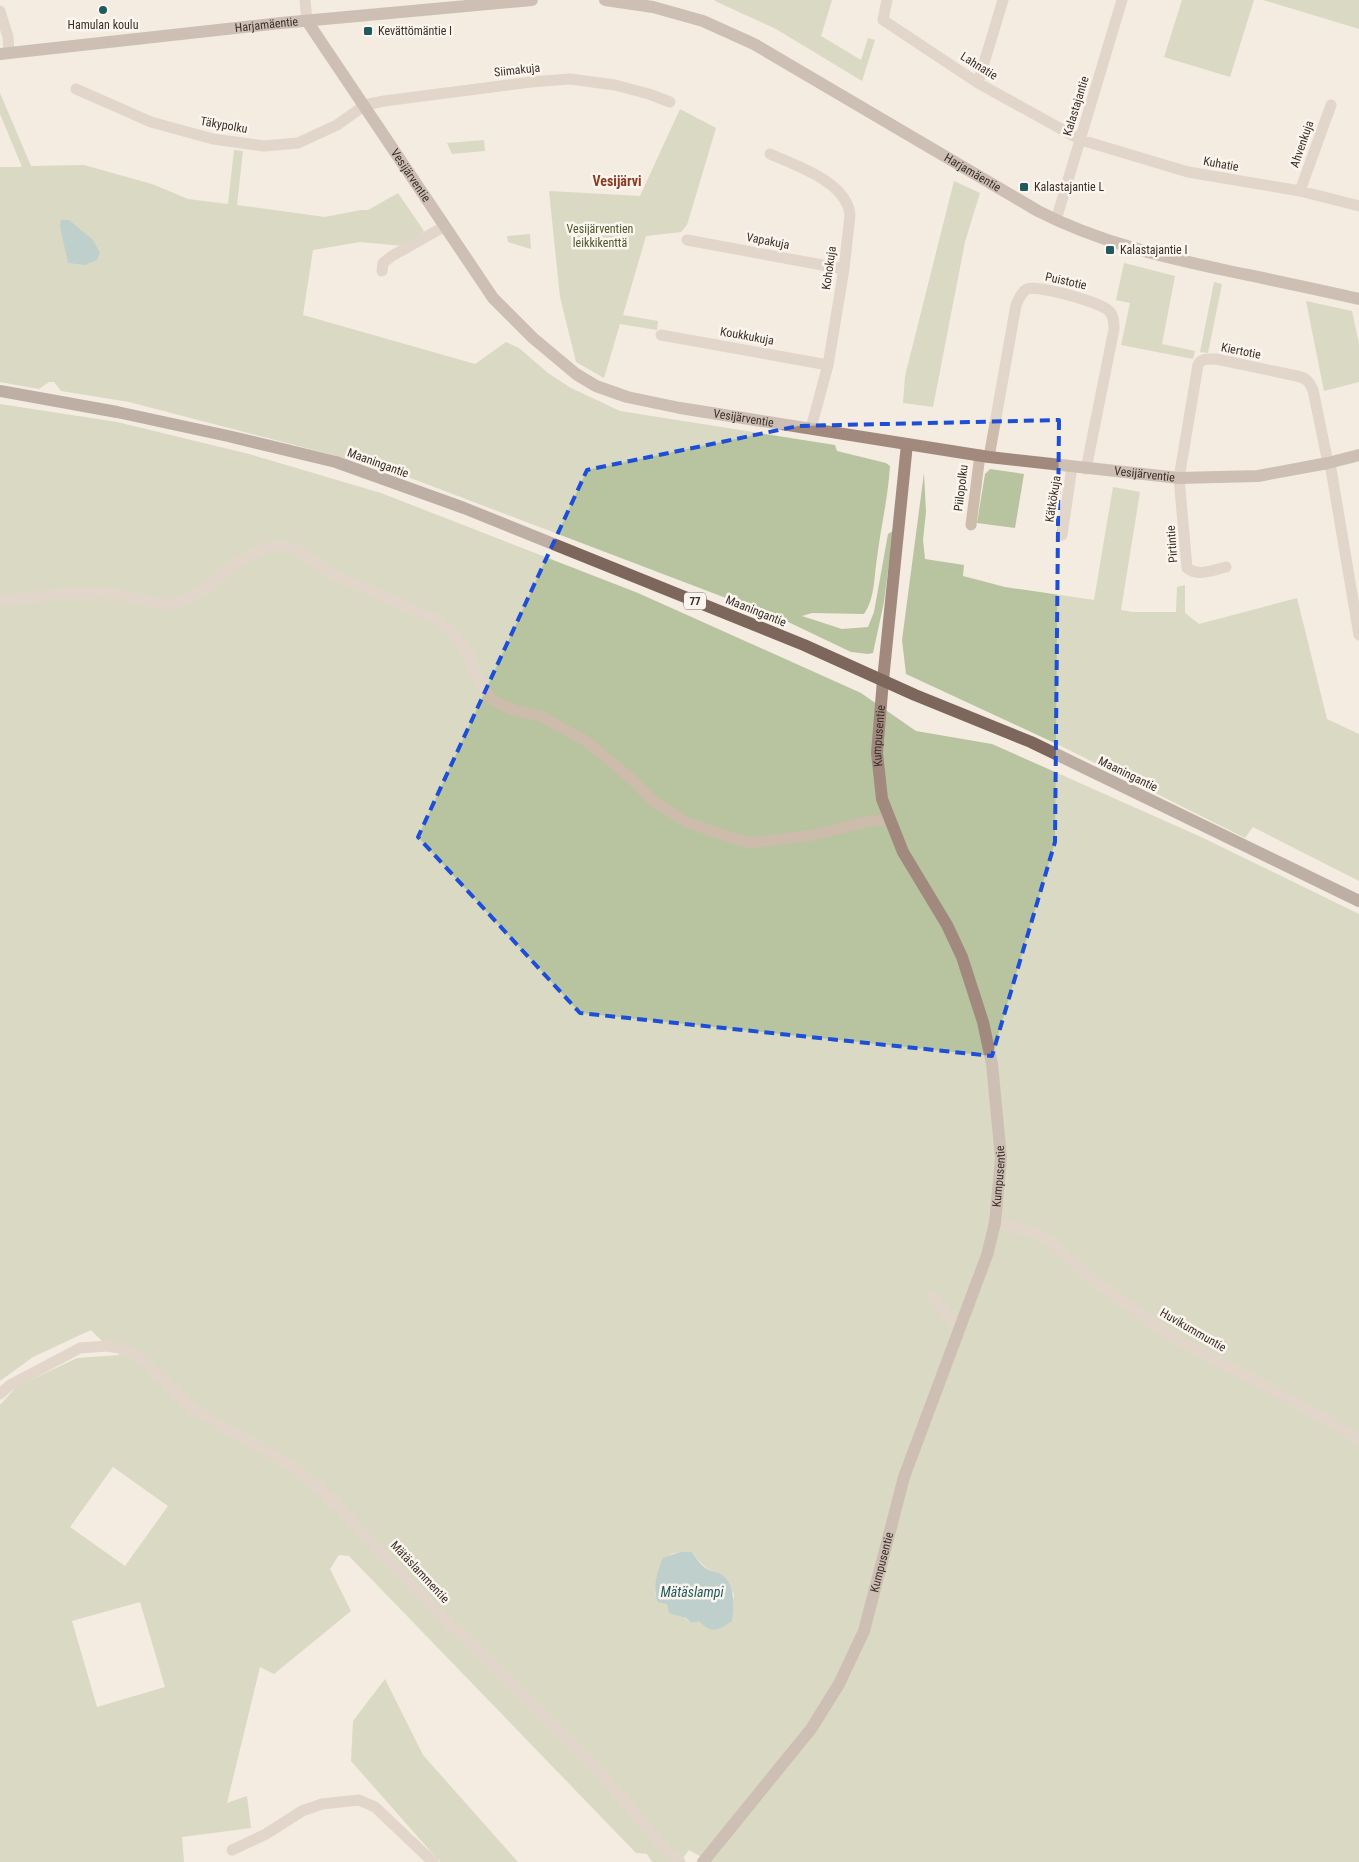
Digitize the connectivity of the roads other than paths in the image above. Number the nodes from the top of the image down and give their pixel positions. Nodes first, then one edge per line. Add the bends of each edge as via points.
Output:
1 (305, 0) edge
2 (532, 0) edge
3 (605, 0) edge
4 (887, 0) edge
5 (1003, 0) edge
6 (1122, 0) edge
7 (0, 11) edge
8 (307, 20) junction
9 (4, 54) edge
10 (978, 83) junction
11 (76, 89) dead end
12 (670, 102) dead end
13 (365, 105) junction
14 (1331, 105) dead end
15 (1081, 140) junction
16 (770, 154) dead end
17 (1300, 191) junction
18 (1359, 206) edge
19 (1056, 220) junction
20 (445, 226) junction
21 (687, 240) dead end
22 (844, 269) junction
23 (382, 271) dead end
24 (1359, 299) edge
25 (661, 335) dead end
26 (828, 365) junction
27 (0, 390) edge
28 (811, 428) junction
29 (907, 444) junction
30 (1359, 455) edge
31 (984, 456) junction
32 (1328, 463) junction
33 (1072, 467) junction
34 (1086, 468) junction
35 (1179, 478) junction
36 (971, 525) dead end
37 (1062, 535) dead end
38 (1226, 567) dead end
39 (0, 600) edge
40 (1359, 635) edge
41 (883, 680) junction
42 (890, 820) junction
43 (1359, 901) edge
44 (996, 1222) junction
45 (933, 1297) dead end
46 (959, 1329) junction
47 (0, 1394) edge
48 (1359, 1439) edge
49 (232, 1850) dead end
50 (433, 1862) edge
51 (680, 1862) edge
52 (703, 1862) edge

1 - 8 street
2 - 8 street, Harjamäentie
3 - 19 street, Harjamäentie via 652,7 703,21 754,44
4 - 10 street, Lahnatie via 883,20
5 - 10 street
6 - 15 street, Kalastajantie
7 - 9 street via 8,37
8 - 9 street, Harjamäentie
8 - 13 street, Vesijärventie
10 - 15 street, Lahnatie
11 - 13 street, Täkypolku via 151,122 213,139 264,146 298,143 337,125
12 - 13 street, Siimakuja via 615,85 570,79
13 - 20 street, Vesijärventie
14 - 17 street, Ahvenkuja
15 - 17 street, Kuhatie via 1188,172
15 - 19 street, Kalastajantie
16 - 22 street, Kohokuja via 812,174 846,199 850,215
17 - 18 street, Kuhatie
19 - 24 street, Harjamäentie via 1123,246
20 - 23 street via 392,256 383,263
20 - 28 street, Vesijärventie via 494,298 533,338 576,374 596,386 627,397 680,408
21 - 22 street, Vapakuja
22 - 26 street, Kohokuja
25 - 26 street, Koukkukuja
26 - 28 street, Kohokuja
27 - 41 main road, Maaningantie / 77 via 117,412 336,462 464,508
28 - 29 street, Vesijärventie
29 - 31 street, Vesijärventie
29 - 41 street, Kumpusentie
30 - 32 street, Vesijärventie
31 - 33 street, Vesijärventie
31 - 34 street, Puistotie via 1016,305 1028,289 1041,289 1094,302 1111,312 1114,321
31 - 36 street, Piilopolku
32 - 35 street, Vesijärventie via 1258,476
32 - 35 street, Kiertotie via 1310,382 1297,376 1205,359 1198,365
32 - 40 street
33 - 34 street, Vesijärventie
33 - 37 street, Kätkökuja
34 - 35 street, Vesijärventie
35 - 38 street, Pirtintie via 1187,568 1199,573
39 - 42 street via 109,593 168,605 211,585 235,564 266,548 297,549 341,578 438,620 453,632 469,654 480,683 492,700 514,710 540,716 586,741 651,799 686,822 736,839 759,842
41 - 42 street, Kumpusentie via 877,753 882,799
41 - 43 main road, Maaningantie / 77 via 1031,742
42 - 44 street, Kumpusentie via 903,852 947,925 962,957 983,1022 992,1064 1000,1149
44 - 46 street, Kumpusentie
44 - 48 street, Huvikummuntie via 1037,1233 1092,1279 1171,1336
45 - 46 street
46 - 52 street, Kumpusentie via 904,1477 864,1631 843,1675 810,1729
47 - 51 street, Mätäslammentie via 10,1384 80,1348 107,1346 125,1349 139,1357 193,1409 289,1464 323,1491 449,1624 593,1765
49 - 50 street via 266,1834 302,1811 322,1804 359,1800 375,1807

